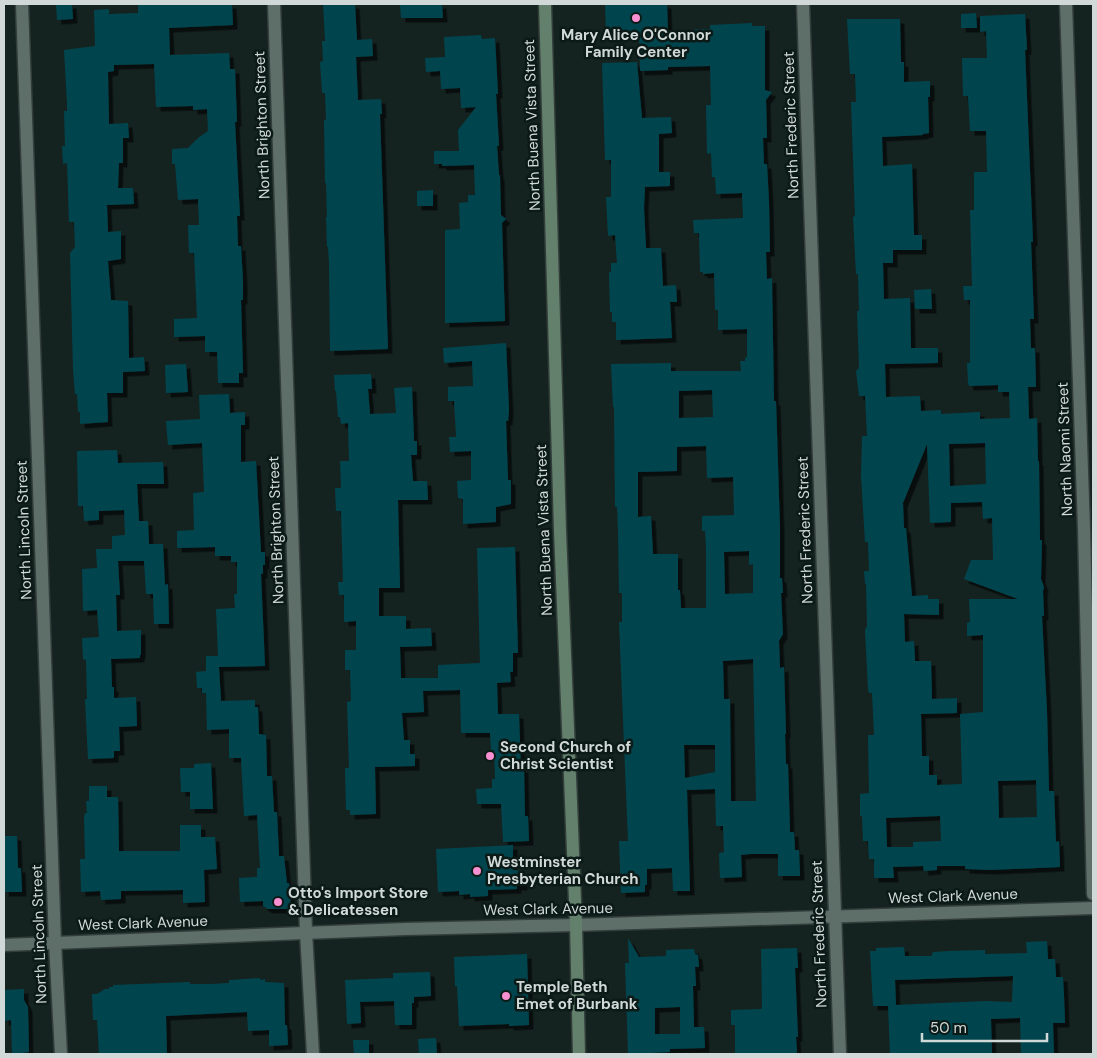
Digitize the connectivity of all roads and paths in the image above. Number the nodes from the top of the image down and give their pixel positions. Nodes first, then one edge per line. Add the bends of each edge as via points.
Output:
1 (22, 4) edge
2 (274, 4) edge
3 (545, 4) edge
4 (803, 4) edge
5 (1066, 4) edge
6 (1093, 894) edge
7 (1093, 908) edge
8 (835, 917) junction
9 (576, 925) junction
10 (306, 932) junction
11 (55, 943) junction
12 (4, 944) edge
13 (61, 1054) edge
14 (313, 1054) edge
15 (579, 1054) edge
16 (840, 1054) edge

1 - 11 street, North Lincoln Street
2 - 10 street, North Brighton Street
3 - 9 main road, North Buena Vista Street
4 - 8 street, North Frederic Street
5 - 6 street, North Naomi Street
7 - 8 street, West Clark Avenue
8 - 9 street, West Clark Avenue
8 - 16 street, North Frederic Street
9 - 10 street, West Clark Avenue
9 - 15 main road, North Buena Vista Street
10 - 11 street, West Clark Avenue
10 - 14 street, North Brighton Street
11 - 12 street, West Clark Avenue
11 - 13 street, North Lincoln Street

